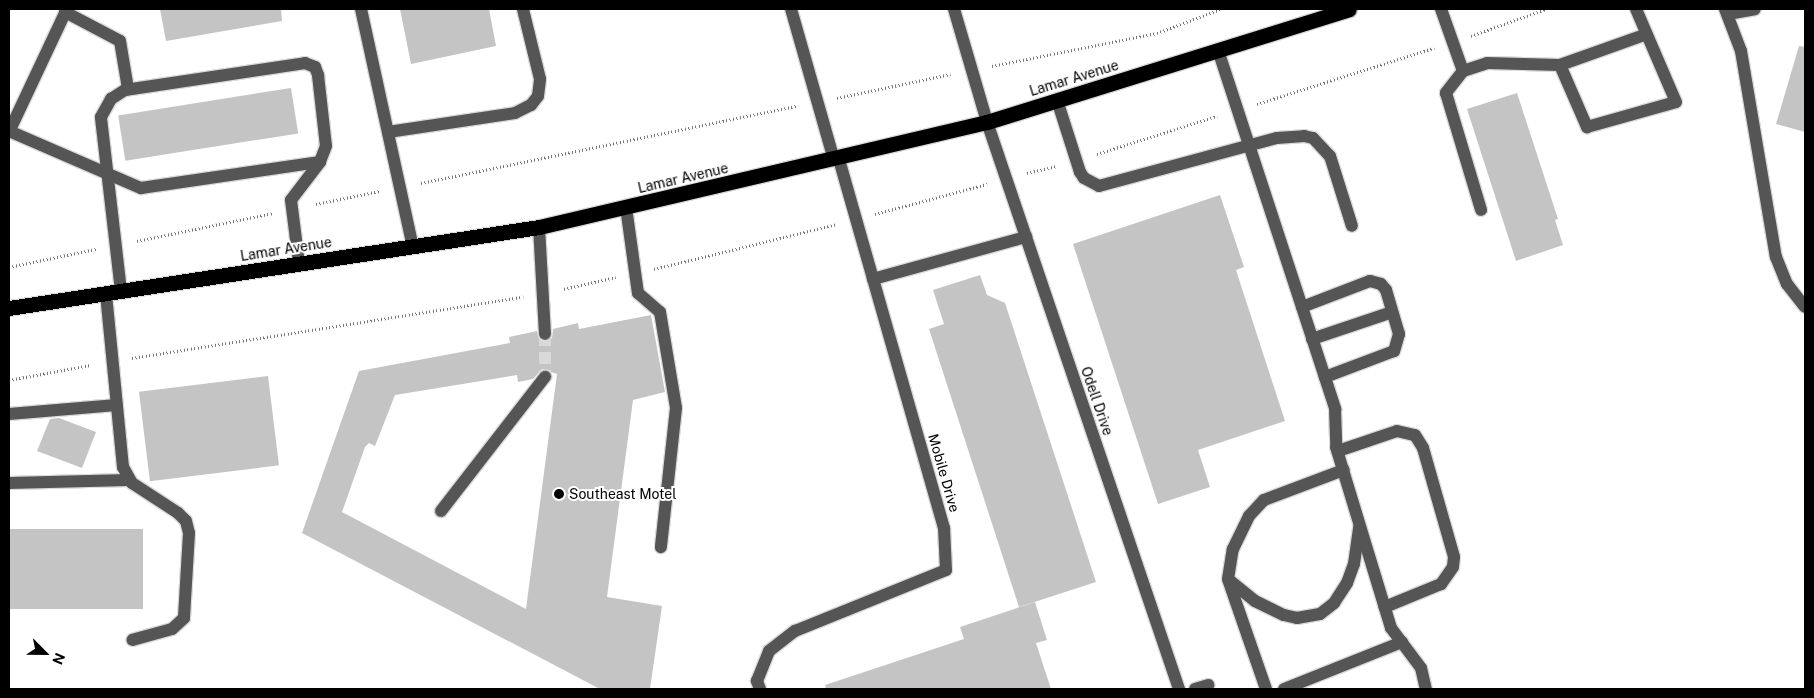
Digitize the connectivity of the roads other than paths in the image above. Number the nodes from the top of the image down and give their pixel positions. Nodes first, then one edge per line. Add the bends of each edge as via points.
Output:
1 (361, 9) edge
2 (523, 9) edge
3 (791, 9) edge
4 (954, 9) edge
5 (1349, 9) edge
6 (1441, 9) edge
7 (1636, 9) edge
8 (1755, 9) edge
9 (66, 10) edge
10 (1726, 11) edge
11 (1648, 34) junction
12 (1218, 50) junction
13 (1560, 65) junction
14 (1463, 71) junction
15 (128, 89) junction
16 (1056, 100) junction
17 (987, 122) junction
18 (9, 131) edge
19 (388, 132) junction
20 (1250, 146) junction
21 (837, 159) junction
22 (320, 162) junction
23 (107, 175) junction
24 (626, 207) junction
25 (1481, 210) dead end
26 (1352, 226) dead end
27 (539, 227) junction
28 (1026, 237) junction
29 (413, 247) junction
30 (299, 264) junction
31 (873, 279) junction
32 (113, 292) junction
33 (1302, 307) junction
34 (1805, 307) edge
35 (9, 308) edge
36 (1392, 312) junction
37 (545, 334) tunnel mouth
38 (1312, 339) junction
39 (546, 377) tunnel mouth
40 (1325, 377) junction
41 (117, 405) junction
42 (9, 414) edge
43 (1338, 451) junction
44 (1344, 470) junction
45 (129, 480) junction
46 (9, 483) edge
47 (442, 511) dead end
48 (1359, 522) junction
49 (661, 547) dead end
50 (1228, 579) junction
51 (1385, 607) junction
52 (132, 640) dead end
53 (1402, 642) junction
54 (1208, 685) dead end
55 (760, 689) edge
56 (1179, 689) edge
57 (1195, 689) edge
58 (1266, 689) edge
59 (1284, 689) edge
60 (1426, 689) edge

1 - 19 street
2 - 19 street via 540,79 538,96 531,105 515,113
3 - 21 street, Mobile Drive
4 - 17 street, Odell Drive
5 - 12 highway, Lamar Avenue
6 - 14 street
7 - 11 street
8 - 10 street
9 - 15 street via 120,41
9 - 18 street
10 - 34 street via 1740,51 1776,257 1787,284
11 - 13 street
11 - 13 street via 1676,102 1587,127
12 - 16 highway, Lamar Avenue
12 - 20 street
13 - 14 street via 1487,63
14 - 25 street via 1446,93
15 - 22 street via 308,63 315,67 319,79 326,146
15 - 23 street via 111,99 101,117
16 - 17 highway, Lamar Avenue
16 - 20 street via 1084,178 1098,186
17 - 21 highway, Lamar Avenue
17 - 28 street, Odell Drive
18 - 23 street
19 - 29 street
20 - 26 street via 1304,136 1323,145 1330,156
20 - 33 street
21 - 24 highway, Lamar Avenue
21 - 31 street, Mobile Drive
22 - 23 street via 150,188 132,186
22 - 30 street via 295,191 291,209
23 - 32 street via 115,245
24 - 27 highway, Lamar Avenue
24 - 49 street via 641,298 660,312 676,408
27 - 29 highway, Lamar Avenue
27 - 37 street
28 - 31 street
28 - 56 street, Odell Drive
29 - 30 highway, Lamar Avenue
30 - 32 highway, Lamar Avenue
31 - 55 street, Mobile Drive via 944,528 946,570 795,631 769,651 757,681
32 - 35 highway, Lamar Avenue
32 - 41 street via 112,361
33 - 36 street via 1370,281 1384,286
33 - 38 street
36 - 38 street
36 - 40 street via 1399,338 1394,351
38 - 40 street
39 - 47 street
40 - 43 street via 1338,421
41 - 42 street
41 - 45 street via 122,467
43 - 44 street
43 - 51 street via 1397,431 1415,435 1423,448 1454,557 1453,567 1441,584
44 - 48 street
44 - 50 street via 1277,494 1259,505 1244,524 1233,549
45 - 46 street
45 - 52 street via 178,513 186,521 189,533 184,618 172,629
48 - 50 street via 1354,564 1347,583 1334,603 1320,614 1297,618 1284,615 1255,600
48 - 51 street
50 - 58 street
51 - 53 street via 1391,628
53 - 59 street
53 - 60 street via 1421,668
54 - 57 street

